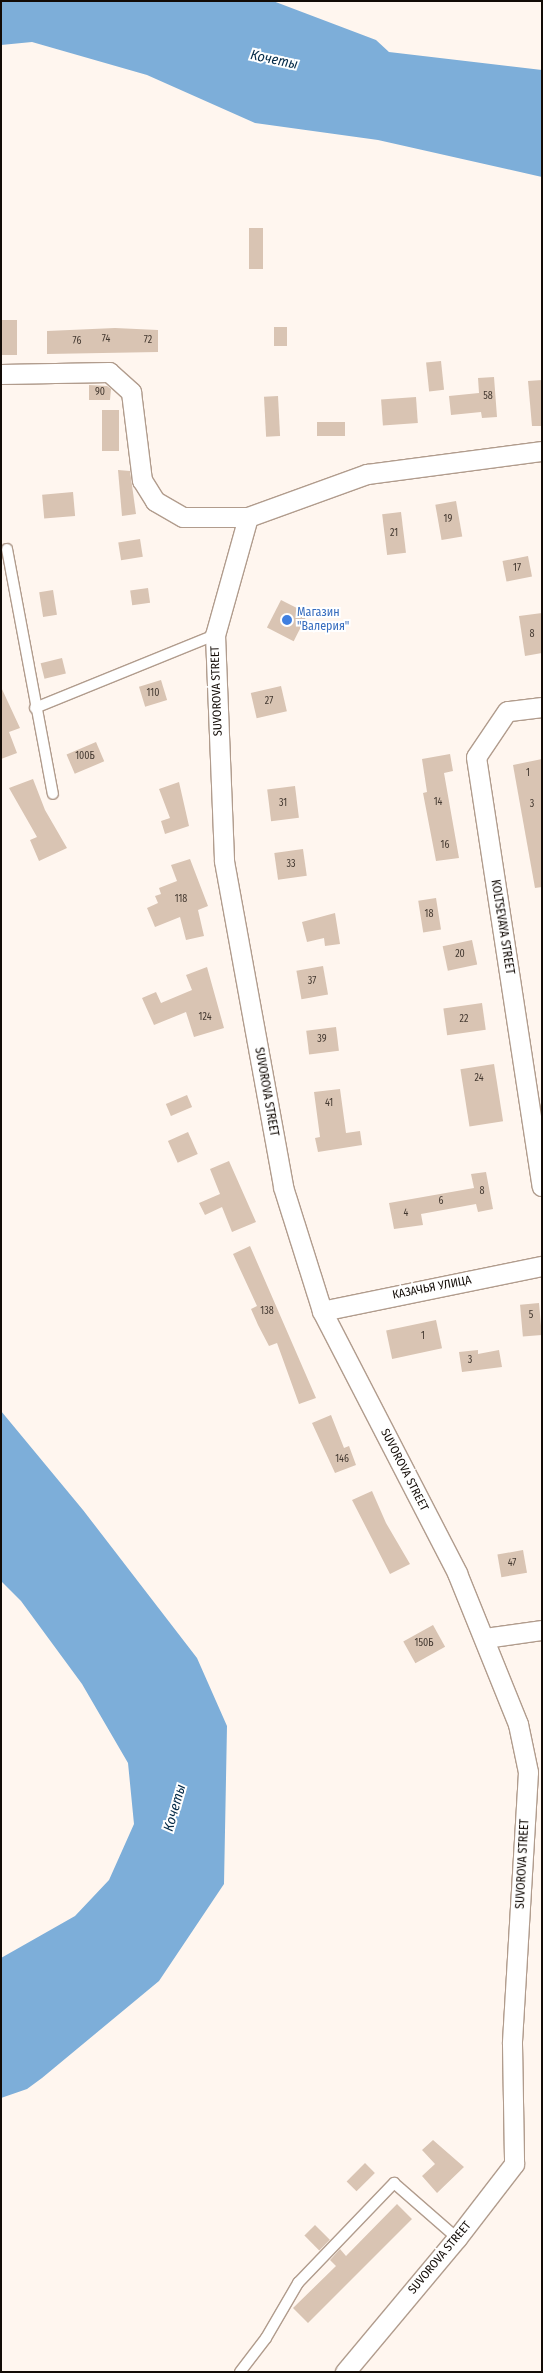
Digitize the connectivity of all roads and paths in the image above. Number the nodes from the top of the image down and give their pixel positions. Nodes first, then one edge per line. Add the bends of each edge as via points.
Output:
1 (1, 374) edge
2 (542, 451) edge
3 (248, 517) junction
4 (8, 549) dead end
5 (215, 635) junction
6 (542, 707) edge
7 (35, 708) junction
8 (53, 794) dead end
9 (542, 1186) edge
10 (542, 1266) edge
11 (322, 1311) junction
12 (542, 1630) edge
13 (485, 1638) junction
14 (458, 2238) junction
15 (240, 2372) edge
16 (345, 2372) edge

1 - 3 street via 110,372 131,392 142,480 155,501 183,517
2 - 3 street via 367,474
3 - 5 street, SUVOROVA STREET
4 - 7 lane
5 - 7 lane
5 - 11 street, SUVOROVA STREET via 224,861 283,1187
6 - 9 street, KOLTSEVAYA STREET via 507,711 476,757
7 - 8 lane
10 - 11 street, КАЗАЧЬЯ УЛИЦА
11 - 13 street, SUVOROVA STREET via 457,1573
12 - 13 street
13 - 14 street, SUVOROVA STREET via 518,1724 528,1772 512,2044 514,2164
14 - 15 lane via 394,2183 298,2283 266,2338
14 - 16 street, SUVOROVA STREET

